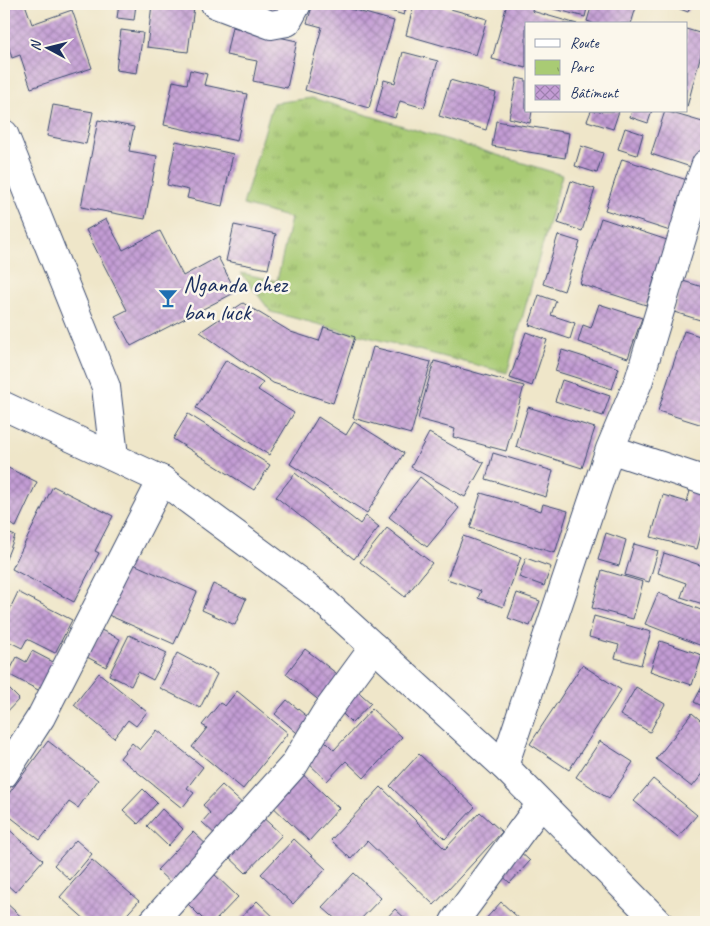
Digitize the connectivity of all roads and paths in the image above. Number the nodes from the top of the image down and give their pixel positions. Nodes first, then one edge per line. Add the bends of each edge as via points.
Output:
1 (215, 4) edge
2 (297, 4) edge
3 (4, 134) edge
4 (706, 164) edge
5 (4, 406) edge
6 (610, 448) junction
7 (114, 456) junction
8 (162, 480) junction
9 (706, 481) edge
10 (374, 647) junction
11 (504, 766) junction
12 (4, 774) edge
13 (541, 804) junction
14 (153, 922) edge
15 (454, 922) edge
16 (658, 922) edge

1 - 2 street via 271,25 287,22
3 - 7 street via 106,387
4 - 6 street via 639,380
5 - 7 street
6 - 9 street
6 - 11 street
7 - 8 street
8 - 10 street via 316,594
8 - 12 street via 41,717
10 - 11 street
10 - 14 street via 325,714 294,765
11 - 13 street
13 - 15 street
13 - 16 street

